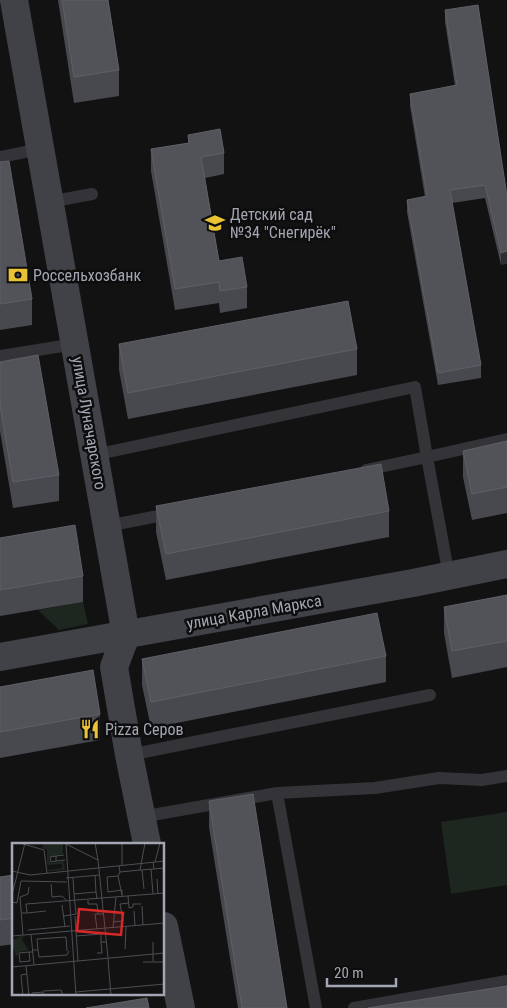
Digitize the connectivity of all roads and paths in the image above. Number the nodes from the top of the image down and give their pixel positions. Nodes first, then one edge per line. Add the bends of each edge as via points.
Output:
1 (14, 0) edge
2 (40, 149) junction
3 (0, 157) edge
4 (92, 194) dead end
5 (50, 202) junction
6 (75, 344) junction
7 (0, 356) edge
8 (507, 440) edge
9 (94, 454) junction
10 (427, 457) junction
11 (350, 474) edge
12 (186, 510) edge
13 (107, 526) junction
14 (507, 564) edge
15 (449, 576) junction
16 (126, 635) junction
17 (0, 657) edge
18 (430, 696) dead end
19 (129, 755) junction
20 (507, 776) edge
21 (277, 793) junction
22 (141, 817) junction
23 (147, 843) edge
24 (165, 931) edge
25 (507, 981) edge
26 (180, 1008) edge
27 (316, 1008) edge
28 (354, 1008) edge

1 - 2 street, улица Луначарского
2 - 3 lane
2 - 5 street, улица Луначарского
4 - 5 lane
5 - 6 street, улица Луначарского
6 - 7 lane
6 - 9 street, улица Луначарского
8 - 10 lane
9 - 10 lane via 415,388
9 - 13 street, улица Луначарского
10 - 11 lane
10 - 15 lane
12 - 13 lane
13 - 16 street, улица Луначарского
14 - 15 street, улица Карла Маркса
15 - 16 street, улица Карла Маркса
16 - 17 street, улица Карла Маркса
16 - 19 street via 114,667
18 - 19 lane
19 - 22 street
20 - 21 lane via 482,780 438,778 375,788
21 - 22 lane
21 - 27 lane
22 - 23 street
24 - 26 street
25 - 28 lane

